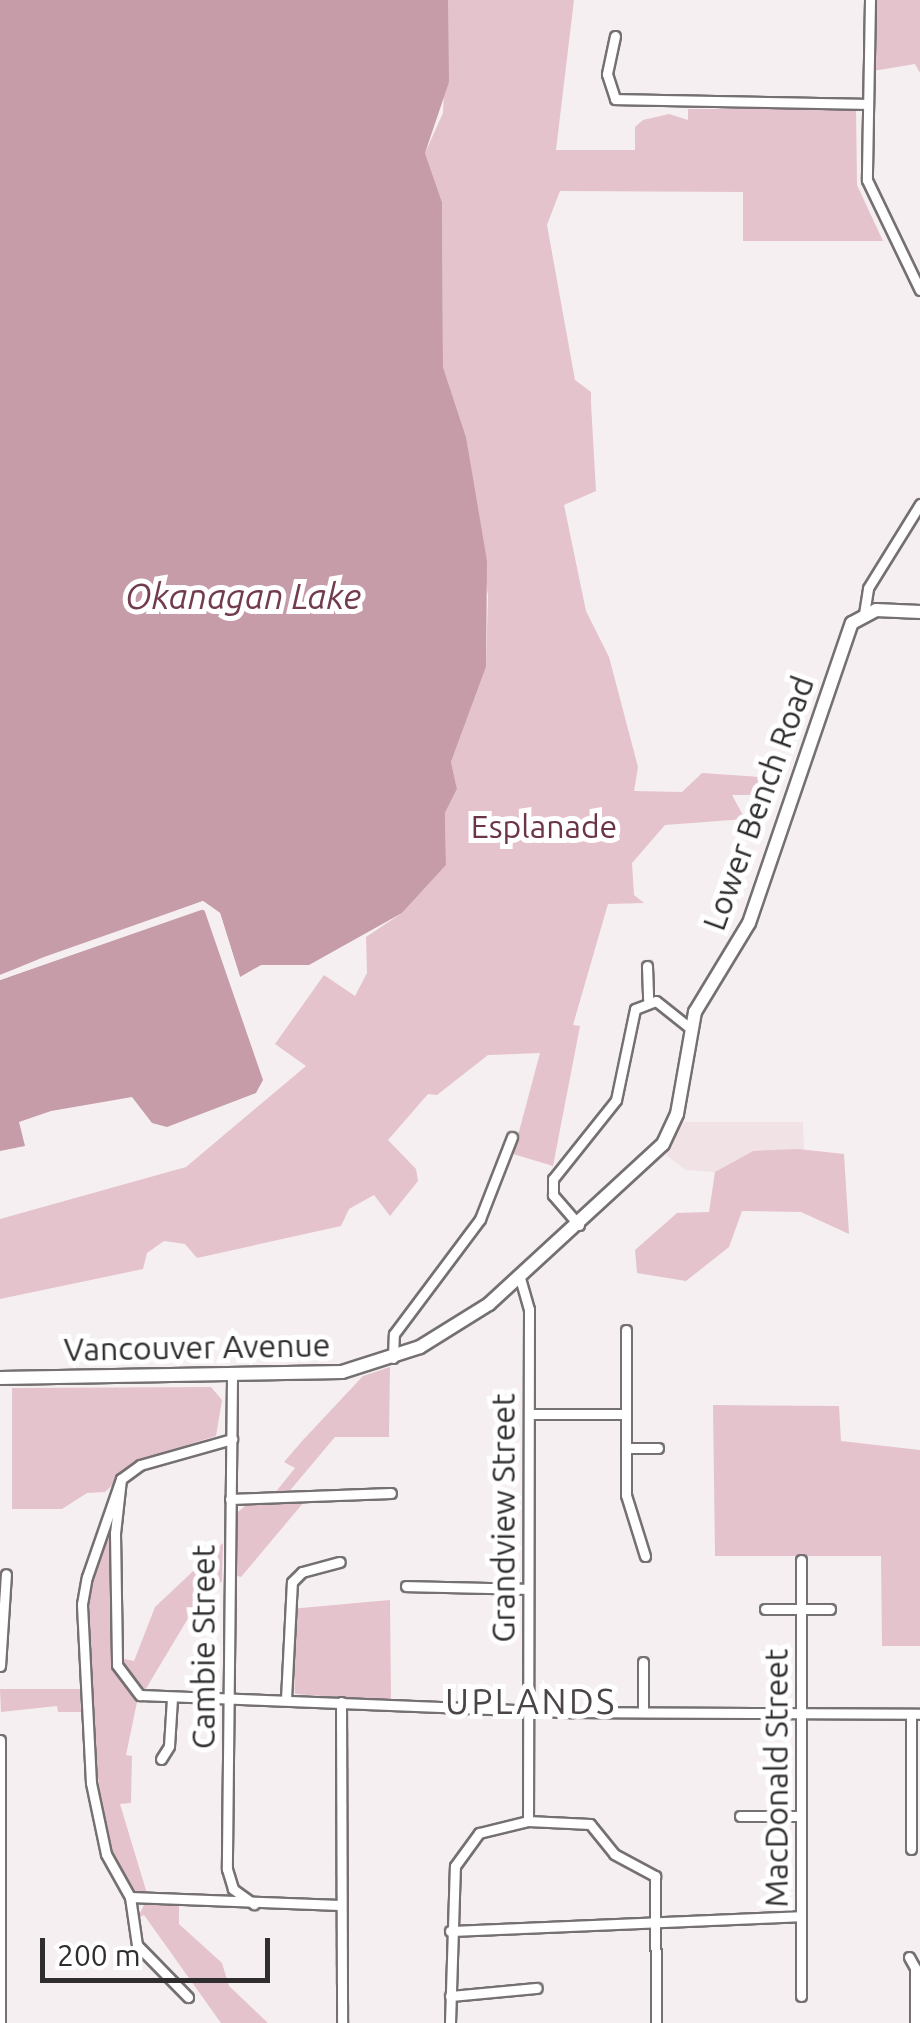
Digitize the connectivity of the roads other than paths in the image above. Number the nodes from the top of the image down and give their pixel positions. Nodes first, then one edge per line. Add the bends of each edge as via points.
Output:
1 (870, 0) edge
2 (616, 36) dead end
3 (867, 104) junction
4 (920, 290) edge
5 (920, 504) edge
6 (920, 612) edge
7 (864, 614) junction
8 (647, 966) dead end
9 (648, 999) junction
10 (690, 1028) junction
11 (512, 1137) dead end
12 (579, 1225) junction
13 (520, 1278) junction
14 (626, 1330) dead end
15 (394, 1358) junction
16 (0, 1378) edge
17 (232, 1378) junction
18 (529, 1414) junction
19 (626, 1414) junction
20 (232, 1438) junction
21 (626, 1448) junction
22 (658, 1448) dead end
23 (121, 1479) junction
24 (390, 1493) dead end
25 (230, 1499) junction
26 (645, 1556) dead end
27 (801, 1560) dead end
28 (340, 1562) dead end
29 (6, 1574) dead end
30 (406, 1586) dead end
31 (528, 1589) junction
32 (765, 1609) dead end
33 (830, 1609) dead end
34 (801, 1610) junction
35 (643, 1662) dead end
36 (0, 1666) edge
37 (172, 1698) junction
38 (228, 1698) junction
39 (286, 1699) junction
40 (341, 1702) junction
41 (527, 1706) junction
42 (642, 1712) junction
43 (801, 1713) junction
44 (916, 1714) edge
45 (0, 1740) edge
46 (161, 1759) dead end
47 (740, 1816) dead end
48 (801, 1816) junction
49 (528, 1821) junction
50 (911, 1850) dead end
51 (130, 1897) junction
52 (0, 1901) edge
53 (254, 1904) junction
54 (340, 1905) junction
55 (802, 1916) junction
56 (656, 1921) junction
57 (450, 1931) junction
58 (909, 1957) dead end
59 (537, 1988) dead end
60 (450, 1996) junction
61 (802, 1996) dead end
62 (188, 1997) dead end
63 (0, 2023) edge
64 (342, 2023) edge
65 (450, 2023) edge
66 (656, 2023) edge
67 (915, 2023) edge

1 - 3 street
2 - 3 street via 607,74 615,99
3 - 4 street via 867,180
5 - 7 street, Lower Bench Road via 868,588
6 - 7 street
7 - 10 street, Lower Bench Road via 846,637 749,923
8 - 9 street
9 - 10 street
9 - 12 street via 631,1016 616,1100 553,1179 553,1195
10 - 12 street, Lower Bench Road via 670,1132 643,1167
11 - 15 street via 480,1219 394,1334
12 - 13 street, Lower Bench Road
13 - 15 street, Lower Bench Road via 472,1318
13 - 18 street, Grandview Street via 528,1293
14 - 19 street
15 - 17 street, Vancouver Avenue via 313,1376
16 - 17 street, Vancouver Avenue
17 - 20 street, Cambie Street
18 - 19 street
18 - 31 street, Grandview Street
19 - 21 street
20 - 23 street via 140,1465
20 - 25 street, Cambie Street
21 - 22 street
21 - 26 street via 626,1506
23 - 37 street via 117,1665 130,1688 152,1699
23 - 51 street via 82,1604 94,1799 114,1874
24 - 25 street
25 - 38 street, Cambie Street
27 - 34 street, MacDonald Street
28 - 39 street via 302,1572 292,1582
29 - 36 street
30 - 31 street
31 - 41 street, Grandview Street
32 - 34 street
33 - 34 street
34 - 43 street, MacDonald Street
35 - 42 street
37 - 38 street
37 - 46 street via 169,1746
38 - 39 street
38 - 53 street, Cambie Street via 228,1874 235,1892
39 - 40 street
40 - 41 street
40 - 54 street
41 - 42 street
41 - 49 street, Grandview Street
42 - 43 street
43 - 44 street
43 - 48 street, MacDonald Street
44 - 50 street
45 - 52 street
47 - 48 street
48 - 55 street, MacDonald Street
49 - 56 street via 590,1824 618,1858 648,1869 656,1882
49 - 57 street via 494,1825 466,1845 452,1876
51 - 53 street
51 - 62 street via 137,1945
52 - 63 street
53 - 54 street
54 - 64 street
55 - 56 street
55 - 61 street, MacDonald Street
56 - 57 street
56 - 66 street
57 - 60 street
58 - 67 street
59 - 60 street
60 - 65 street

